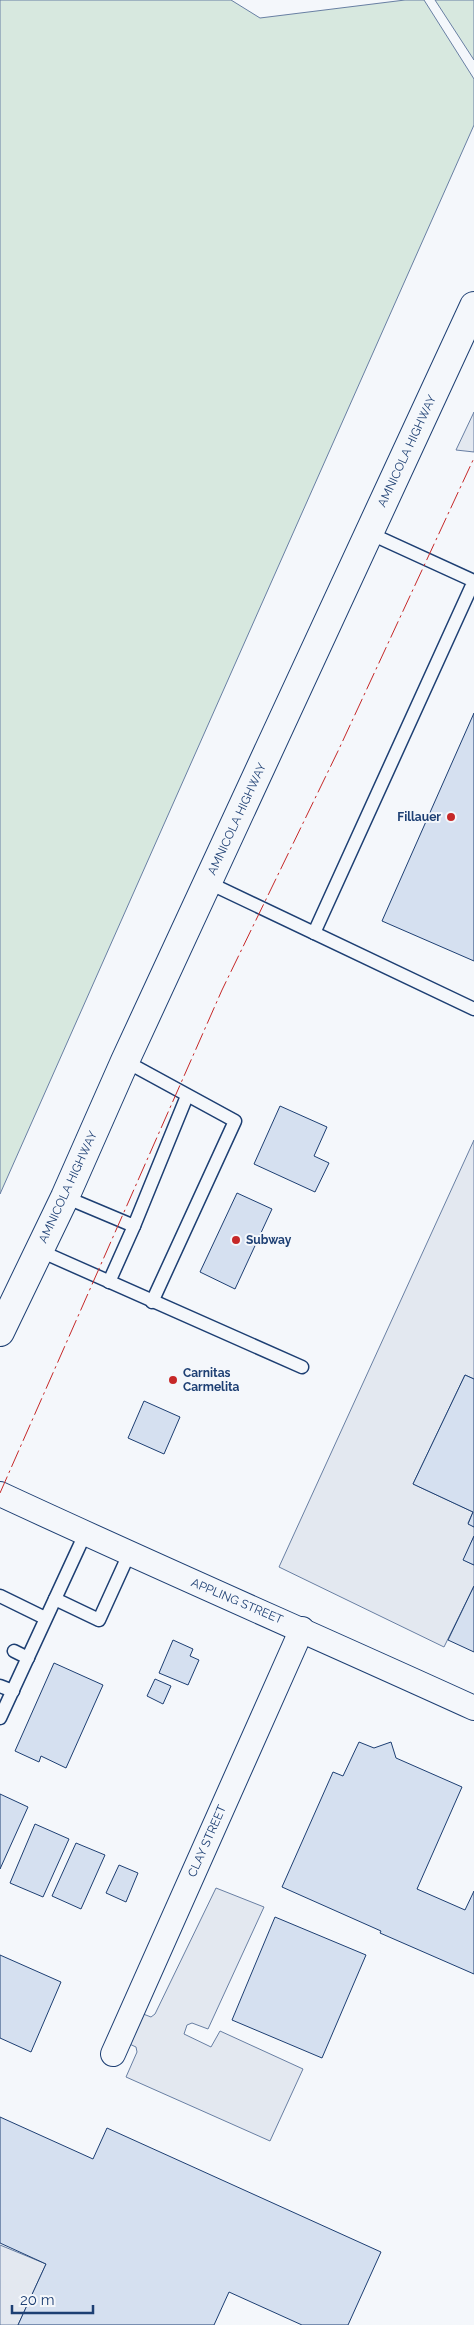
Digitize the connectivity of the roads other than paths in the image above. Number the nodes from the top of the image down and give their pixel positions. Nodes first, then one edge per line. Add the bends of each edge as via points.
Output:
1 (474, 306) edge
2 (369, 533) junction
3 (474, 581) edge
4 (207, 882) junction
5 (314, 933) junction
6 (474, 1009) edge
7 (125, 1061) junction
8 (187, 1096) junction
9 (64, 1197) junction
10 (134, 1226) junction
11 (38, 1250) junction
12 (109, 1282) junction
13 (152, 1302) junction
14 (0, 1332) edge
15 (302, 1367) dead end
16 (0, 1494) edge
17 (86, 1534) junction
18 (129, 1554) junction
19 (0, 1596) edge
20 (55, 1599) junction
21 (45, 1618) junction
22 (302, 1629) junction
23 (14, 1651) dead end
24 (28, 1658) junction
25 (0, 1686) edge
26 (13, 1692) junction
27 (474, 1708) edge
28 (0, 1718) edge
29 (113, 2054) dead end

1 - 2 main road, AMNICOLA HIGHWAY
2 - 3 lane
2 - 4 main road, AMNICOLA HIGHWAY
3 - 5 lane
4 - 5 lane
4 - 7 main road, AMNICOLA HIGHWAY
5 - 6 lane
7 - 8 lane
7 - 9 main road, AMNICOLA HIGHWAY
8 - 10 lane
8 - 13 lane via 235,1121
9 - 10 lane
9 - 11 main road, AMNICOLA HIGHWAY
10 - 12 lane
11 - 12 lane
11 - 14 main road, AMNICOLA HIGHWAY
12 - 13 lane
13 - 15 lane
16 - 17 street, APPLING STREET
17 - 18 street, APPLING STREET
17 - 20 lane
18 - 20 lane via 99,1620
18 - 22 street, APPLING STREET
19 - 21 lane
20 - 21 lane
21 - 24 lane
22 - 27 street, APPLING STREET
22 - 29 street, CLAY STREET
23 - 24 lane
24 - 26 lane
25 - 26 lane
26 - 28 lane

